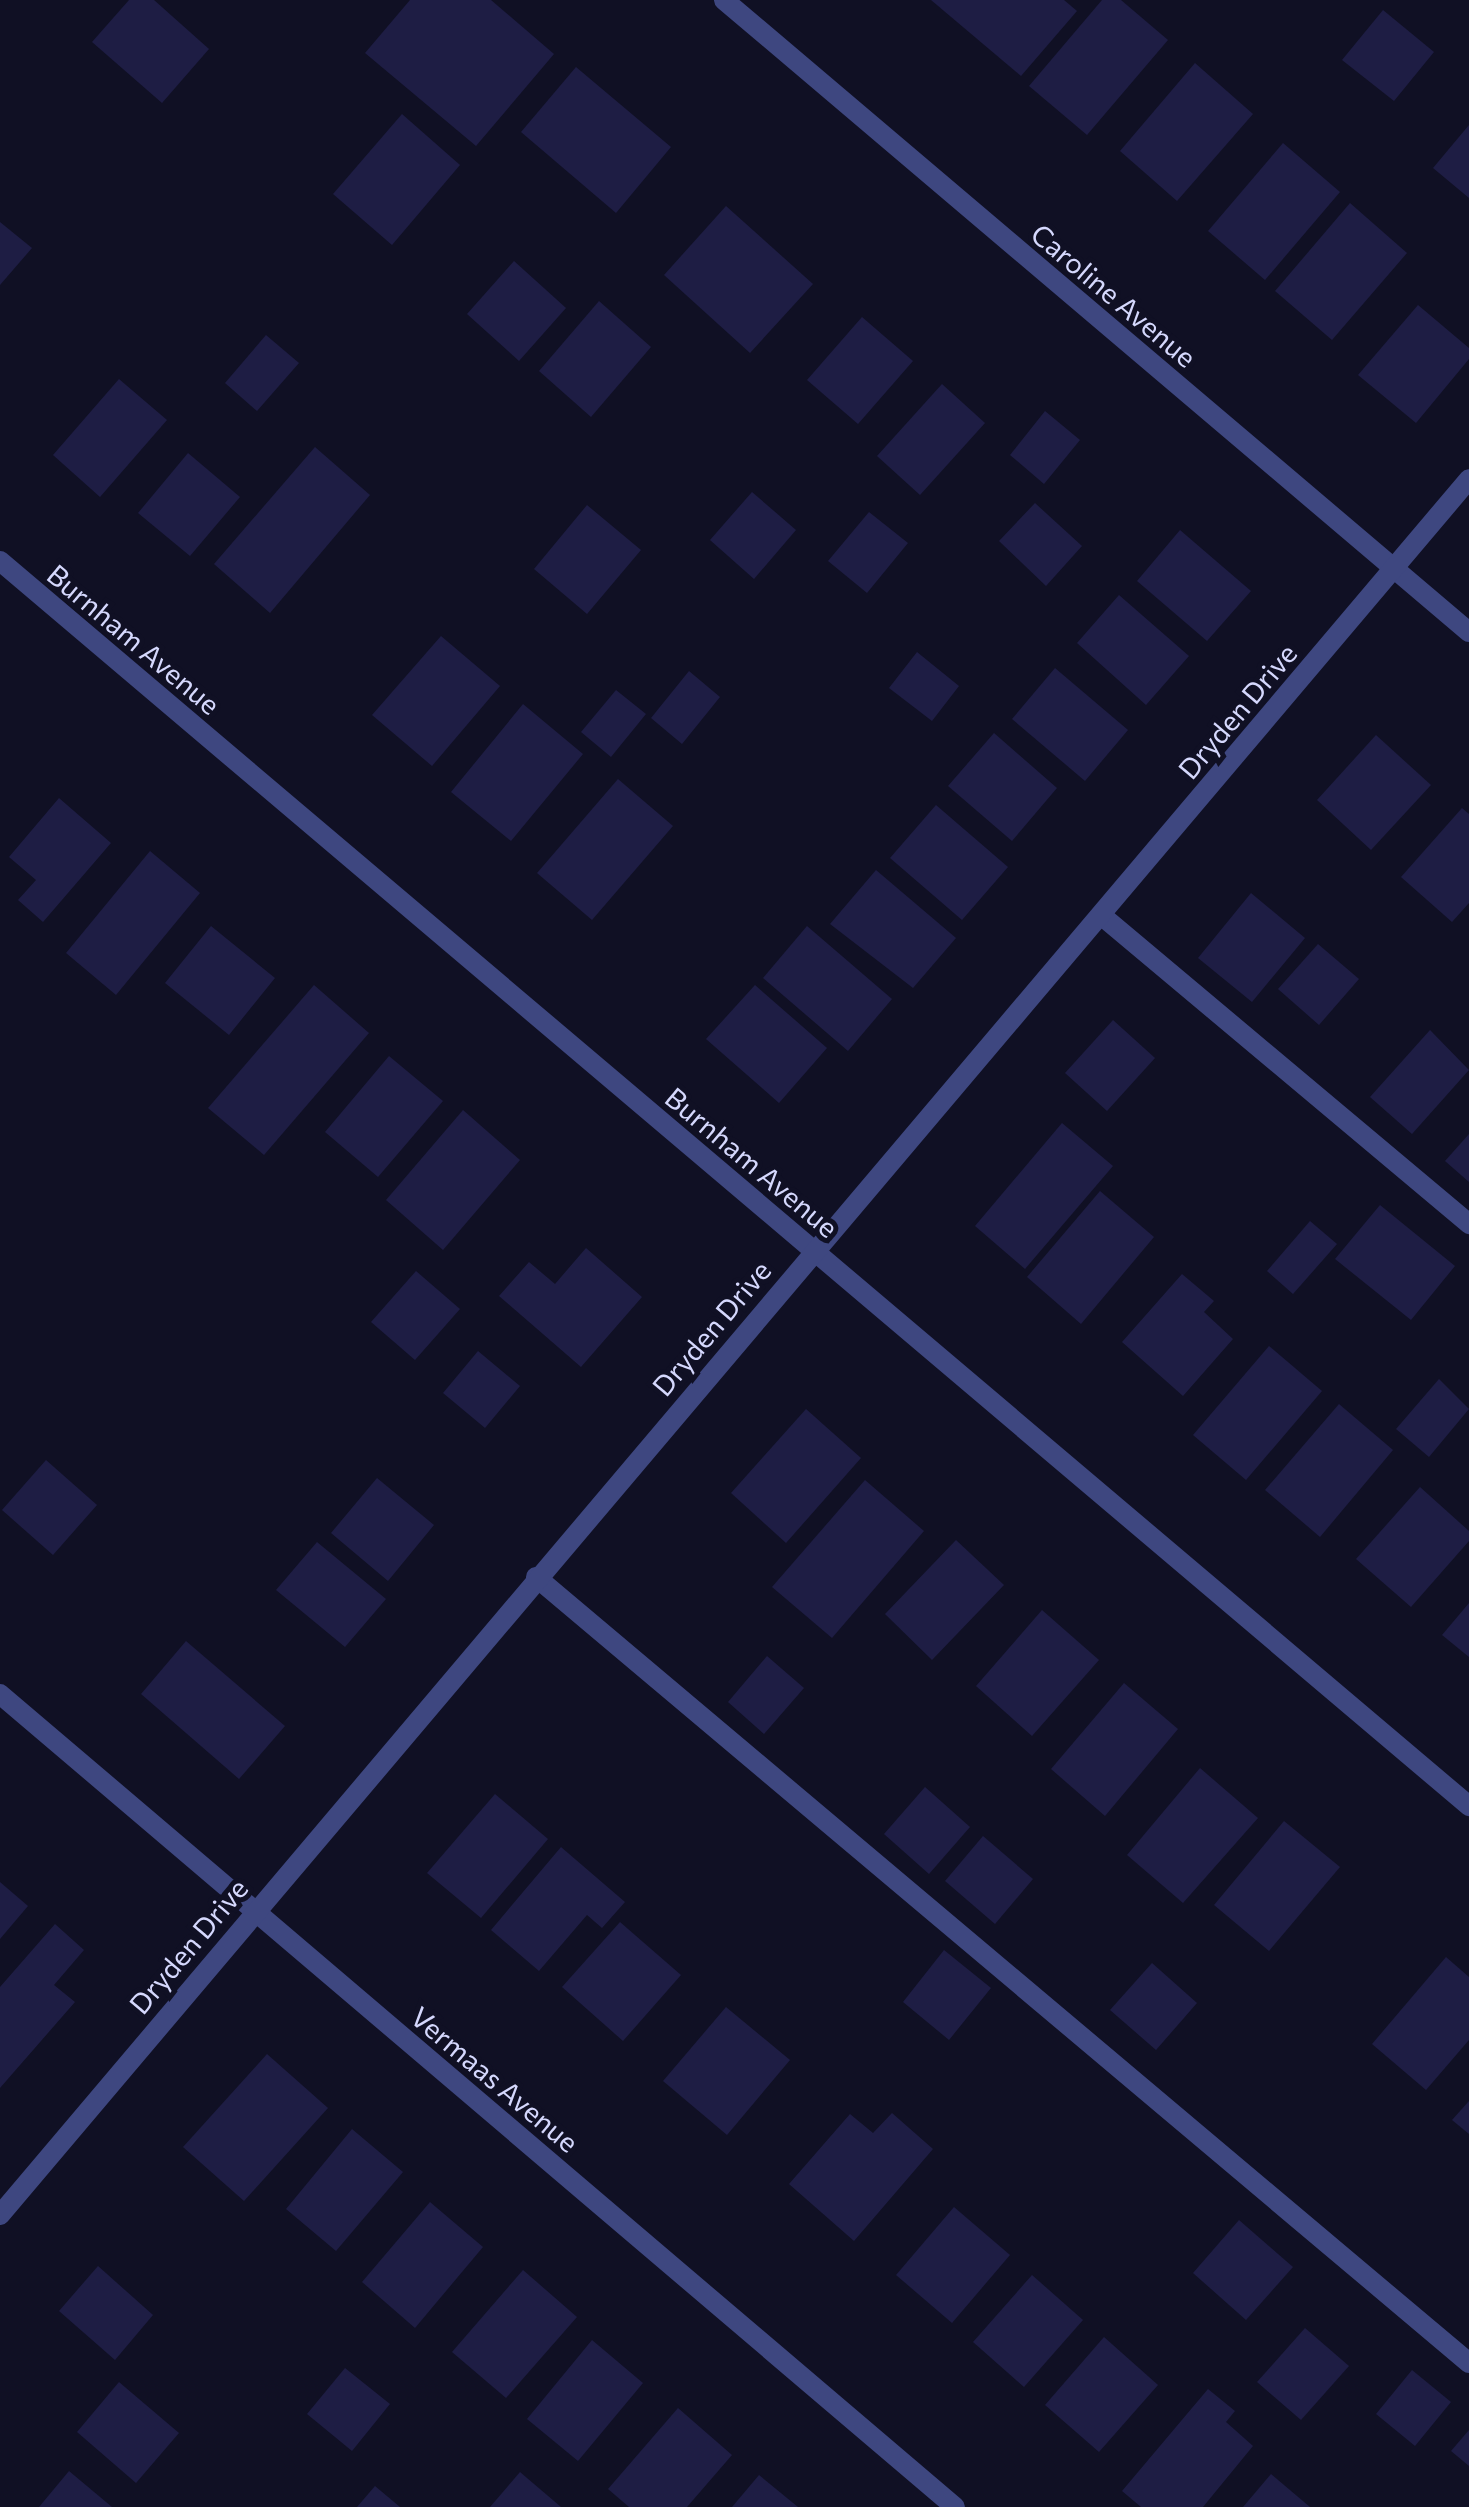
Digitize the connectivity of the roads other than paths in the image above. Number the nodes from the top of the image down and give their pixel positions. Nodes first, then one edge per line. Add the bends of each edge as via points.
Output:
1 (724, 0) edge
2 (1469, 480) edge
3 (0, 561) edge
4 (1394, 568) junction
5 (1469, 632) edge
6 (1101, 915) junction
7 (1469, 1224) edge
8 (813, 1250) junction
9 (536, 1577) junction
10 (0, 1694) edge
11 (1469, 1806) edge
12 (254, 1910) junction
13 (0, 2215) edge
14 (1469, 2363) edge
15 (955, 2507) edge

1 - 4 street, Caroline Avenue
2 - 4 street, Dryden Drive
3 - 8 street, Burnham Avenue
4 - 5 street, Caroline Avenue
4 - 6 street, Dryden Drive
6 - 7 street
6 - 8 street, Dryden Drive
8 - 9 street, Dryden Drive
8 - 11 street, Burnham Avenue
9 - 12 street, Dryden Drive
9 - 14 street
10 - 12 street, Vermaas Avenue
12 - 13 street, Dryden Drive
12 - 15 street, Vermaas Avenue

